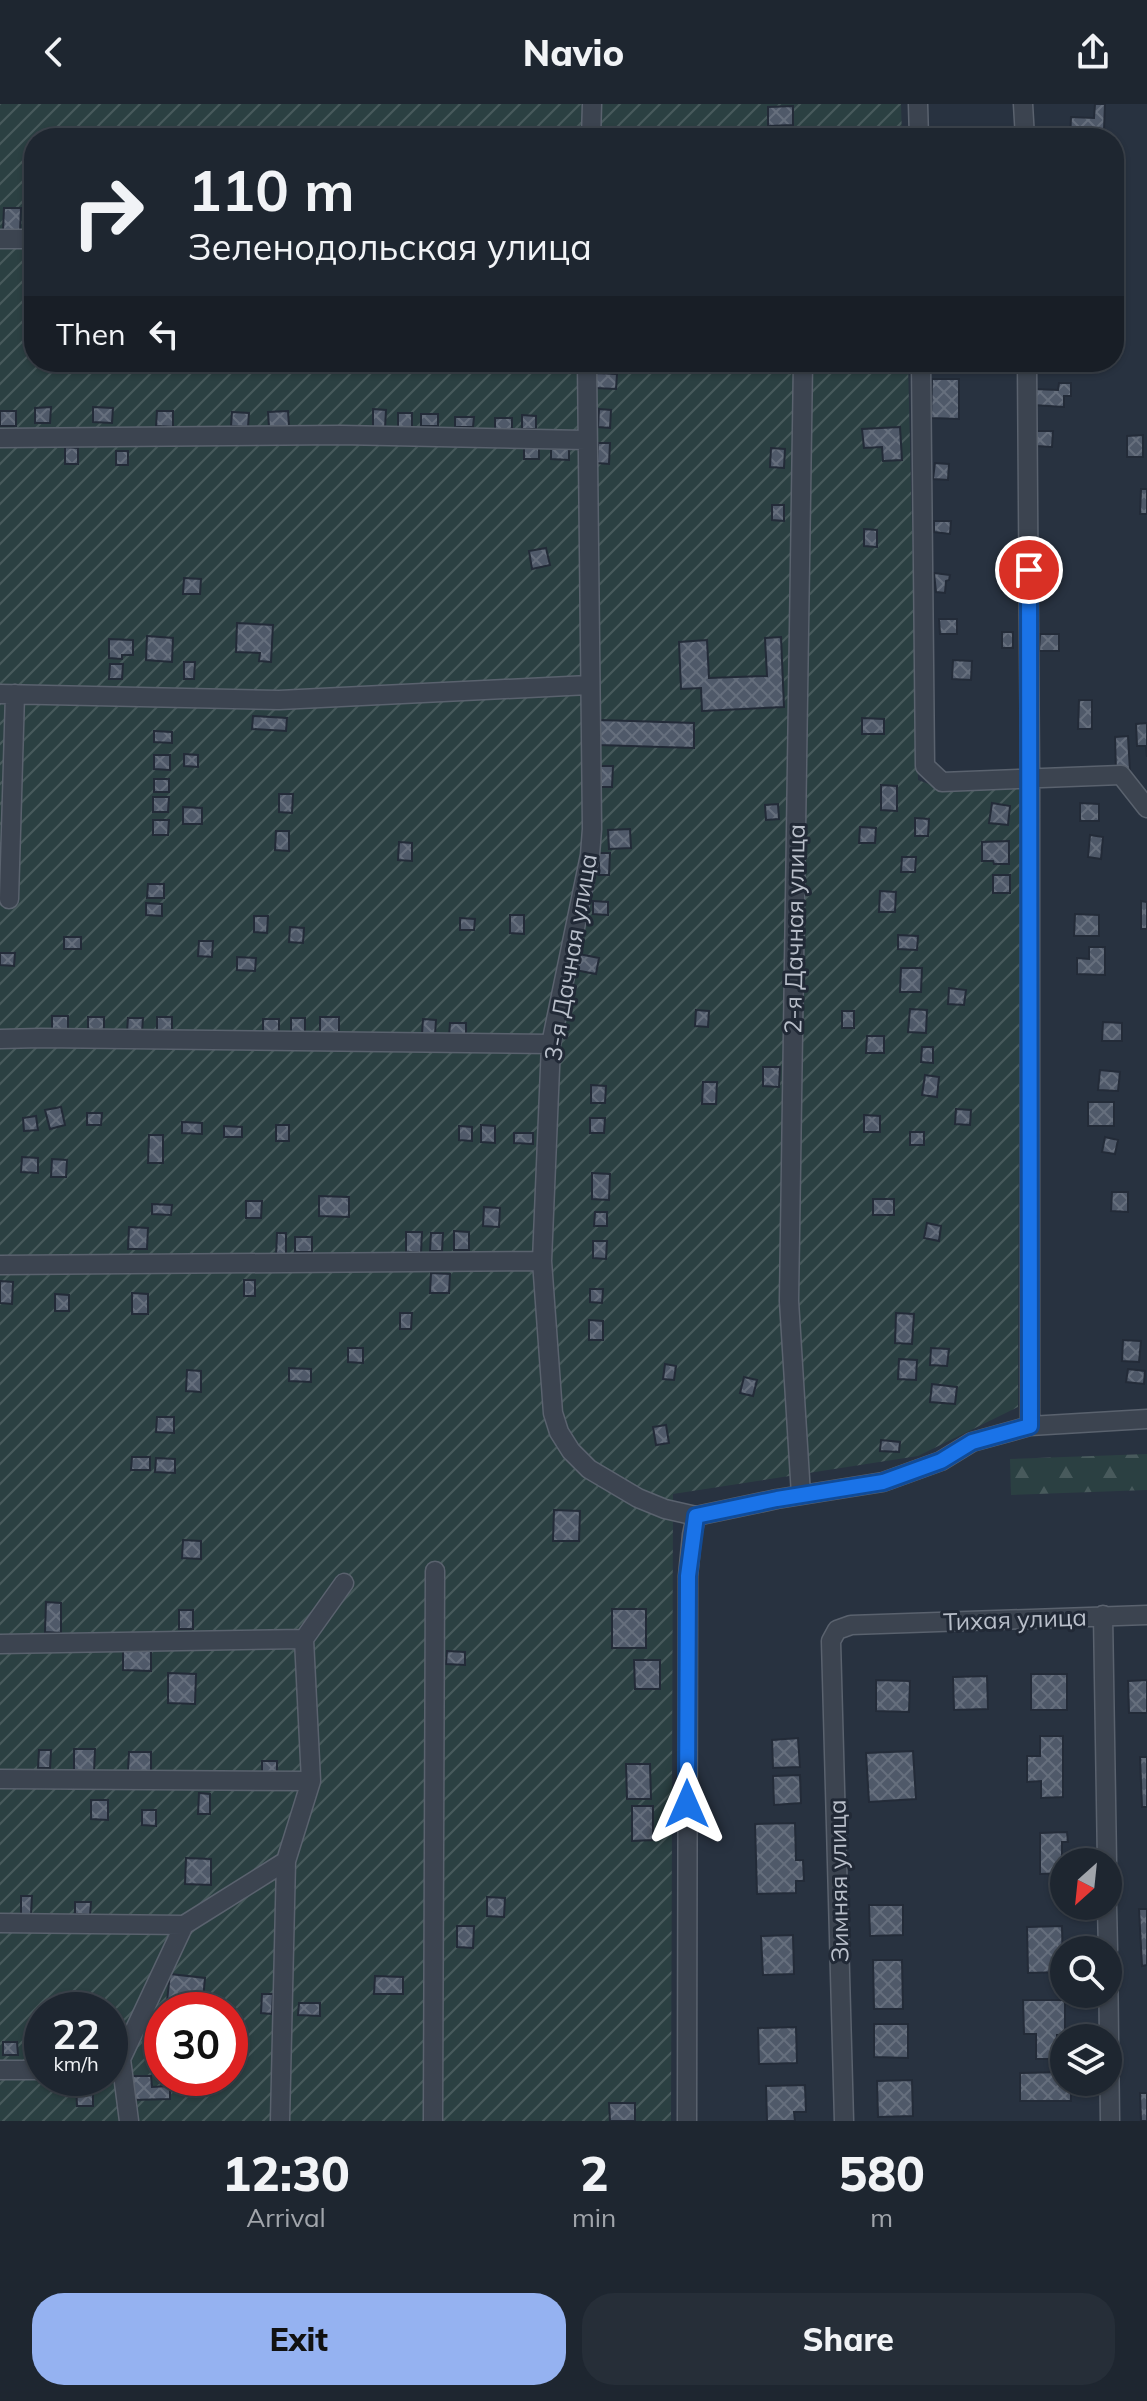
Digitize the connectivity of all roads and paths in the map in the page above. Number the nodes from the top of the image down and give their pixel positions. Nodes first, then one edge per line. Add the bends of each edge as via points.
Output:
1 (592, 104) edge
2 (918, 104) edge
3 (1023, 104) edge
4 (591, 128) edge
5 (919, 128) edge
6 (1024, 128) edge
7 (0, 239) edge
8 (24, 239) edge
9 (587, 372) edge
10 (803, 372) edge
11 (921, 372) edge
12 (1027, 372) edge
13 (0, 438) edge
14 (586, 440) junction
15 (589, 685) junction
16 (7, 694) edge
17 (1030, 778) junction
18 (1147, 808) edge
19 (9, 899) dead end
20 (0, 1039) edge
21 (551, 1044) junction
22 (542, 1261) junction
23 (0, 1265) edge
24 (1147, 1419) edge
25 (1030, 1426) junction
26 (801, 1495) junction
27 (696, 1516) junction
28 (435, 1571) dead end
29 (344, 1583) dead end
30 (1103, 1615) junction
31 (1147, 1615) edge
32 (304, 1639) junction
33 (831, 1641) joint
34 (0, 1644) edge
35 (0, 1779) edge
36 (311, 1781) junction
37 (1107, 1848) edge
38 (286, 1861) junction
39 (0, 1923) edge
40 (184, 1925) junction
41 (1109, 2008) edge
42 (128, 2044) edge
43 (0, 2070) edge
44 (24, 2070) edge
45 (123, 2096) edge
46 (129, 2121) edge
47 (280, 2121) edge
48 (433, 2121) edge
49 (687, 2121) edge
50 (844, 2121) edge
51 (1110, 2121) edge

1 - 4 street
2 - 5 street
3 - 6 street
7 - 8 street
9 - 14 street, 3-я Дачная улица
10 - 26 street, 2-я Дачная улица via 789,1301
11 - 17 street via 925,766 942,782
12 - 17 street
13 - 14 street via 341,435
14 - 15 street, 3-я Дачная улица
15 - 16 street via 279,700
15 - 21 street, 3-я Дачная улица via 592,829
16 - 19 street
17 - 18 street via 1121,775
17 - 25 street
20 - 21 street
21 - 22 street, 3-я Дачная улица
22 - 23 street
22 - 27 street, 3-я Дачная улица via 553,1413 559,1432 589,1469 616,1487
24 - 25 street
25 - 26 street via 972,1442 941,1461 883,1482
26 - 27 street
27 - 49 street via 688,1576
28 - 48 street
29 - 32 street
30 - 31 street
30 - 33 street, Тихая улица via 851,1625 837,1630
30 - 37 street, Тихая улица
32 - 34 street
32 - 36 street
33 - 50 street, Зимняя улица
35 - 36 street
36 - 38 street
38 - 40 street
38 - 47 street
39 - 40 street
40 - 42 street
41 - 51 street
43 - 44 street
45 - 46 street

